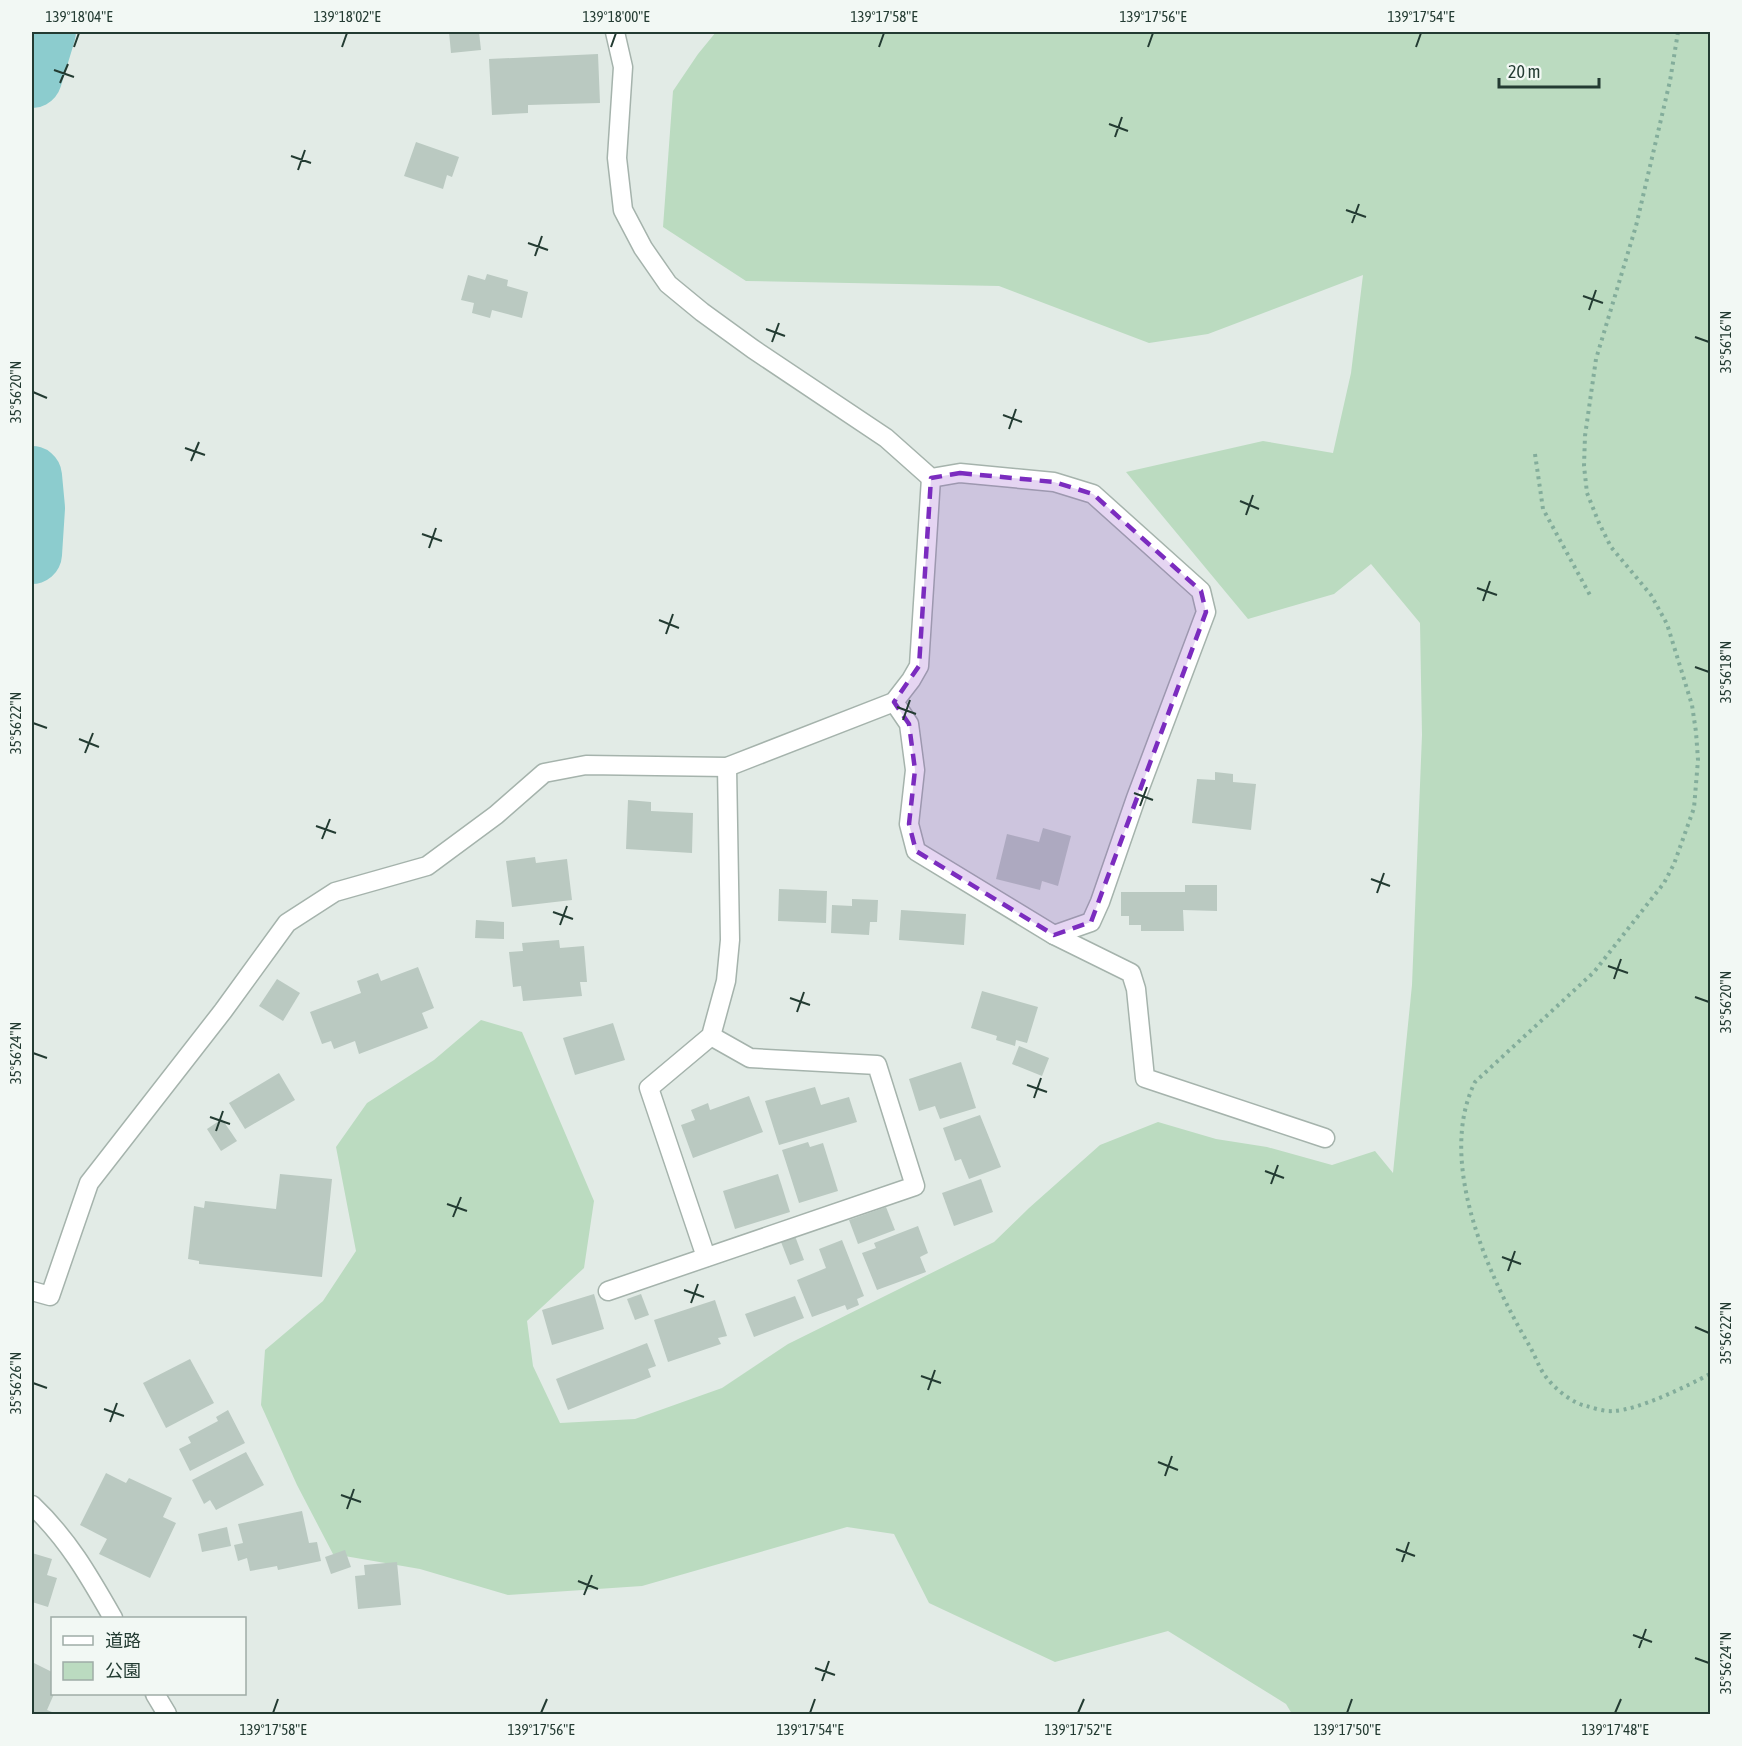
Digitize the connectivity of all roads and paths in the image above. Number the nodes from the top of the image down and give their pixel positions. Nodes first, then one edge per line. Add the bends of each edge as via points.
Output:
1 (615, 32) edge
2 (1678, 32) edge
3 (1535, 454) dead end
4 (931, 478) junction
5 (1592, 597) dead end
6 (894, 702) junction
7 (727, 767) junction
8 (1054, 935) junction
9 (711, 1035) junction
10 (1325, 1138) dead end
11 (706, 1257) junction
12 (32, 1291) edge
13 (608, 1291) dead end
14 (1710, 1374) edge
15 (32, 1506) edge
16 (112, 1617) edge
17 (156, 1695) edge
18 (167, 1714) edge

1 - 4 street via 623,67 617,158 623,210 668,284 753,349 886,438
2 - 14 path via 1638,214 1596,359 1584,466 1587,494 1611,547 1651,595 1667,624 1692,705 1696,732 1694,808 1664,884 1594,972 1475,1082 1463,1118 1462,1146 1468,1204 1484,1256 1546,1378 1583,1406 1612,1411 1684,1388
3 - 5 path via 1543,509
4 - 6 street via 919,666
4 - 8 street via 960,473 1054,482 1093,494 1201,591 1206,612 1100,902 1091,922
6 - 7 street
6 - 8 street via 909,724 915,770 909,824 915,851
7 - 9 street via 730,940 726,981
7 - 12 street via 586,765 544,773 496,815 427,866 335,892 287,924 89,1183 50,1296
8 - 10 street via 1131,973 1145,1078
9 - 11 street via 649,1088
9 - 11 street via 750,1058 877,1065 915,1186
11 - 13 street
15 - 16 street via 81,1562
17 - 18 street

